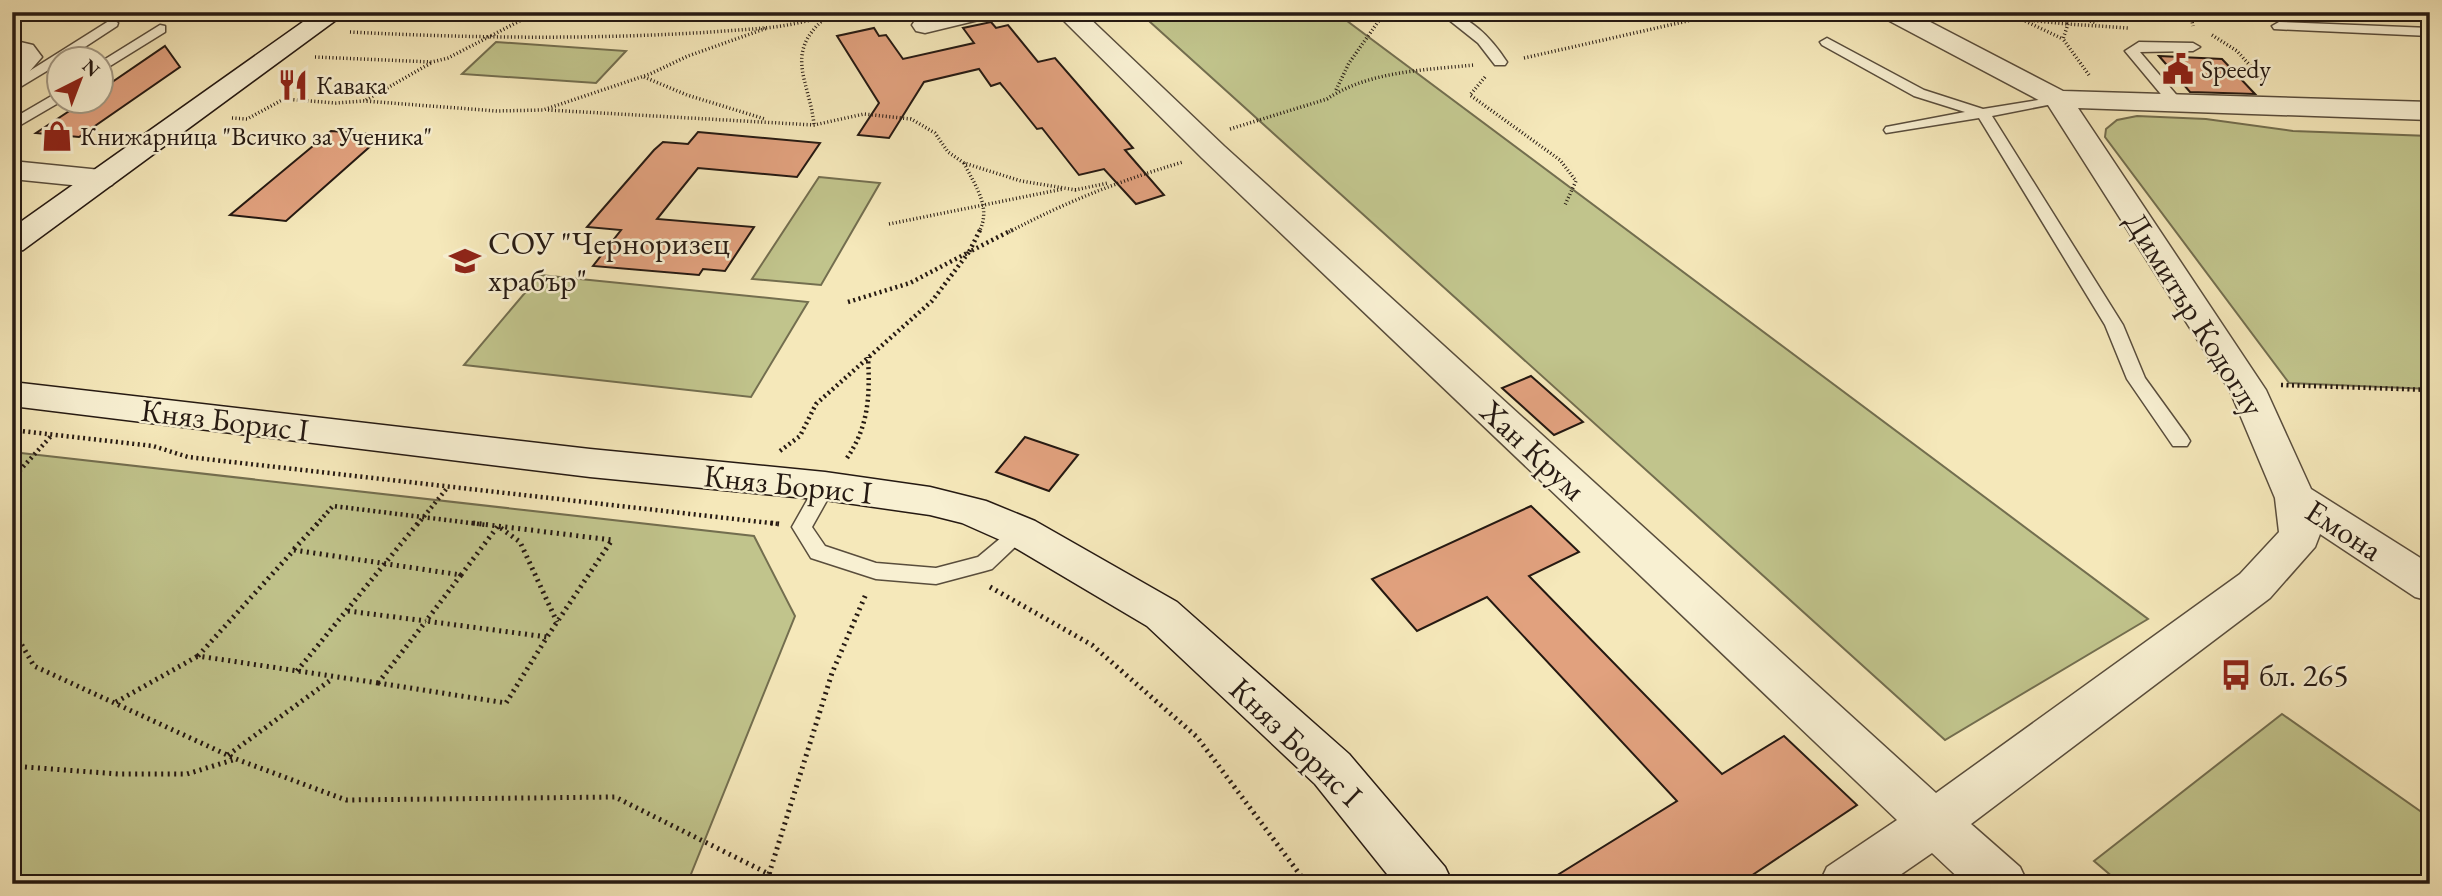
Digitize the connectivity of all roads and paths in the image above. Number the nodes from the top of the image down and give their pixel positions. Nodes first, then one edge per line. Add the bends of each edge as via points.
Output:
1 (334, 12) edge
2 (537, 12) edge
3 (848, 12) edge
4 (982, 12) edge
5 (1068, 12) edge
6 (1385, 12) edge
7 (1445, 12) edge
8 (1727, 12) edge
9 (1891, 12) edge
10 (2023, 12) edge
11 (2060, 12) edge
12 (2190, 12) edge
13 (828, 16) junction
14 (2023, 20) junction
15 (113, 23) dead end
16 (2068, 24) dead end
17 (2102, 24) dead end
18 (925, 25) dead end
19 (2279, 26) dead end
20 (767, 28) junction
21 (160, 29) dead end
22 (311, 29) junction
23 (2199, 32) dead end
24 (2430, 32) edge
25 (2207, 34) dead end
26 (487, 37) junction
27 (2063, 39) dead end
28 (1827, 43) dead end
29 (2193, 47) dead end
30 (12, 48) edge
31 (276, 54) junction
32 (116, 58) edge
33 (1506, 61) junction
34 (432, 62) junction
35 (12, 74) edge
36 (643, 77) junction
37 (12, 88) edge
38 (1335, 91) junction
39 (2058, 99) junction
40 (364, 101) junction
41 (2175, 102) junction
42 (46, 104) edge
43 (2307, 106) junction
44 (543, 110) junction
45 (2430, 111) edge
46 (1983, 113) junction
47 (191, 114) junction
48 (771, 121) junction
49 (814, 125) junction
50 (12, 126) edge
51 (1891, 130) dead end
52 (1206, 145) junction
53 (964, 163) junction
54 (12, 170) edge
55 (101, 179) junction
56 (1119, 181) junction
57 (1076, 190) junction
58 (984, 203) junction
59 (1565, 205) dead end
60 (889, 224) dead end
61 (12, 243) edge
62 (970, 252) junction
63 (848, 302) dead end
64 (868, 357) junction
65 (2245, 384) junction
66 (2430, 390) edge
67 (12, 394) edge
68 (12, 430) edge
69 (53, 435) junction
70 (2180, 441) dead end
71 (726, 477) junction
72 (12, 479) edge
73 (825, 486) junction
74 (448, 487) junction
75 (2295, 498) junction
76 (424, 517) junction
77 (498, 526) junction
78 (802, 527) junction
79 (1021, 532) junction
80 (294, 550) junction
81 (387, 564) junction
82 (957, 570) junction
83 (876, 571) junction
84 (461, 575) junction
85 (2430, 585) edge
86 (348, 611) junction
87 (426, 621) junction
88 (557, 622) junction
89 (12, 628) edge
90 (547, 637) junction
91 (198, 656) junction
92 (297, 672) junction
93 (333, 678) junction
94 (377, 685) junction
95 (115, 703) junction
96 (228, 755) junction
97 (236, 759) junction
98 (12, 766) edge
99 (1934, 823) junction
100 (769, 874) junction
101 (799, 884) edge
102 (1307, 884) edge
103 (1427, 884) edge
104 (1845, 884) edge
105 (2002, 884) edge

1 - 22 street
2 - 26 path
3 - 13 path
4 - 18 street
5 - 52 street, Хан Крум
6 - 38 path
7 - 33 lane
8 - 33 path
9 - 39 street, Димитър Кодоглу
10 - 14 path
11 - 17 path
12 - 23 path via 2191,24
13 - 20 path
13 - 49 path via 803,38 800,61
14 - 16 path
14 - 27 path
15 - 37 lane
19 - 24 lane
20 - 26 path
20 - 36 path
21 - 32 lane
22 - 26 path
22 - 31 street
25 - 43 path via 2237,51 2275,93
26 - 34 path
28 - 46 lane via 1919,93
29 - 41 lane via 2139,46 2132,51
30 - 35 street via 29,57
31 - 34 path
31 - 47 street
33 - 38 path via 1405,73
33 - 59 path via 1470,95 1560,160 1576,181
34 - 40 path
36 - 44 path
36 - 48 path
38 - 52 path via 1327,99
39 - 41 street
39 - 46 lane
39 - 65 street, Димитър Кодоглу
40 - 44 path
40 - 47 path via 284,99 247,119
41 - 43 street
42 - 50 lane
43 - 45 street
44 - 48 path
46 - 51 lane
46 - 70 lane via 2113,324 2136,379
47 - 55 street
48 - 49 path
49 - 53 path via 864,114 911,119 935,133 948,152
52 - 56 path
52 - 99 street, Хан Крум
53 - 57 path via 1021,181
53 - 58 path
54 - 55 street
55 - 61 street
56 - 57 path
56 - 62 path via 1054,208
57 - 58 path
58 - 60 path
58 - 62 path via 984,222
62 - 63 path via 909,283
62 - 64 path via 932,301
64 - 71 path via 816,404 800,436 779,452
64 - 73 path via 871,403 862,438
65 - 66 path
65 - 75 street, Димитър Кодоглу
67 - 71 street, Княз Борис I
68 - 69 path
69 - 72 path
69 - 74 path via 153,446 188,457
71 - 73 street, Княз Борис I
73 - 78 lane
73 - 79 street, Княз Борис I via 972,510
74 - 76 path
74 - 78 path
75 - 85 street, Емона
75 - 99 street, Димитър Кодоглу via 2300,536 2255,586
76 - 77 path
76 - 80 path via 333,506
76 - 81 path
77 - 84 path
77 - 88 path via 520,541
77 - 88 path via 612,540
78 - 83 lane via 818,552
79 - 82 lane via 985,563
79 - 103 street, Княз Борис I via 1162,614 1332,769
80 - 81 path
80 - 91 path
81 - 84 path
81 - 86 path
82 - 83 lane via 936,576
82 - 102 path via 1092,645 1197,737
83 - 100 path via 832,673
84 - 87 path
86 - 87 path
86 - 92 path
87 - 90 path
87 - 94 path
88 - 90 path
89 - 95 path via 34,666
90 - 94 path via 506,704
91 - 92 path
91 - 95 path
92 - 93 path
93 - 94 path
93 - 96 path
95 - 96 path
96 - 97 path
97 - 98 path via 187,774
97 - 100 path via 346,800 615,797
99 - 104 street, Димитър Кодоглу
99 - 105 street, Хан Крум
100 - 101 path

